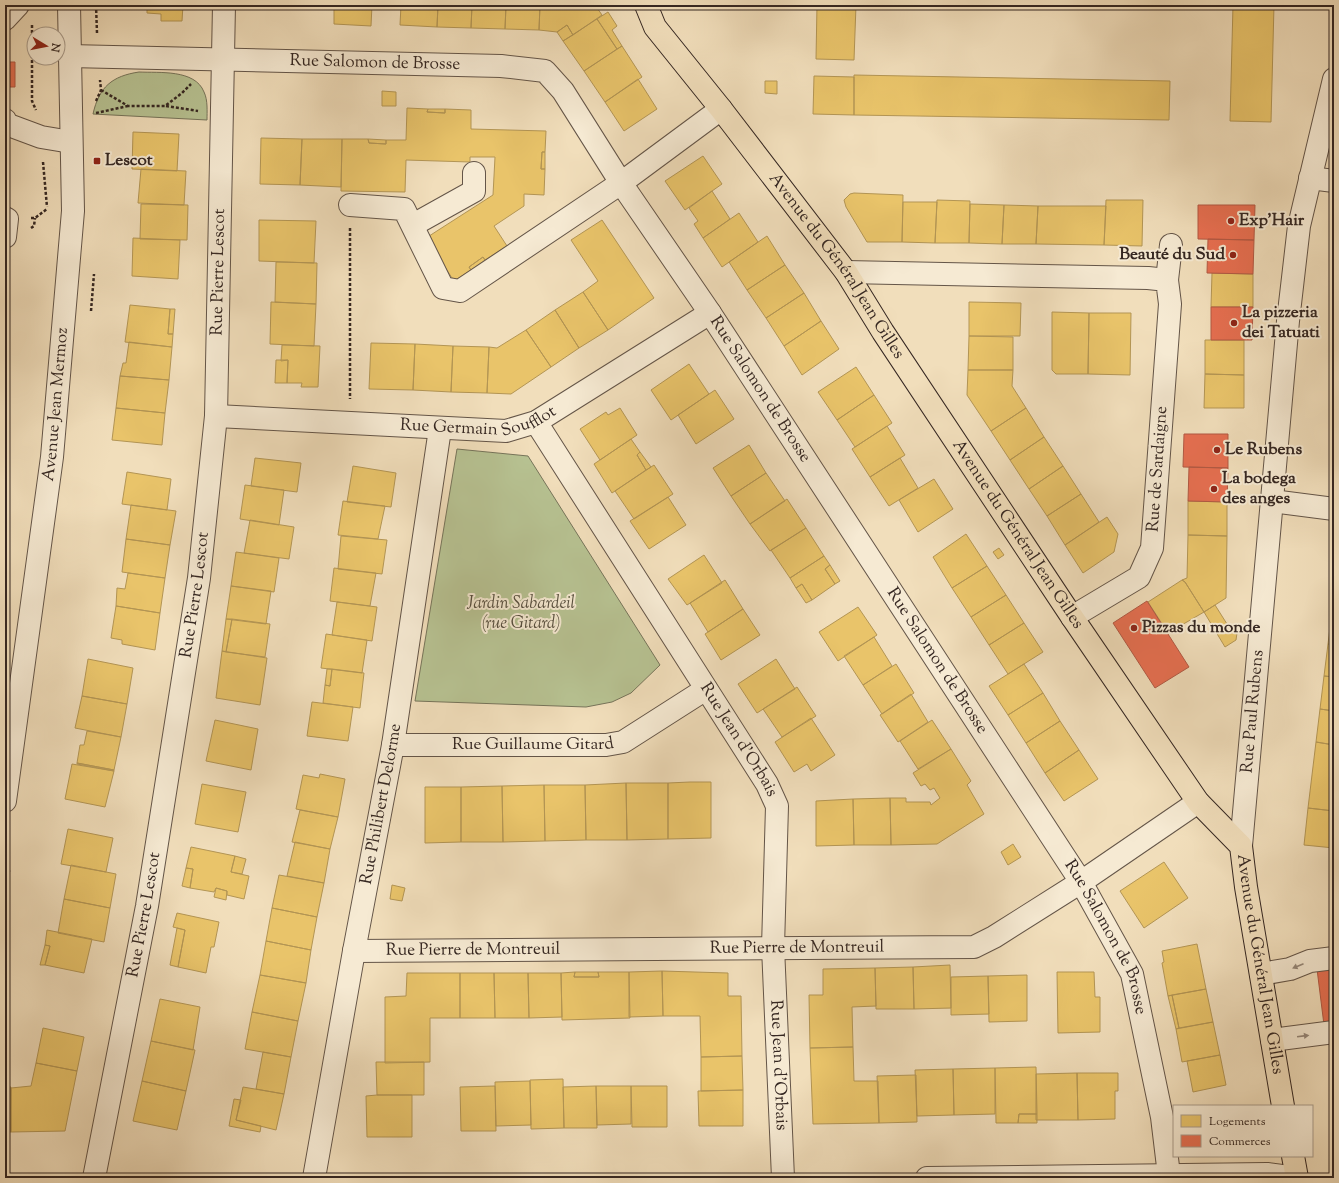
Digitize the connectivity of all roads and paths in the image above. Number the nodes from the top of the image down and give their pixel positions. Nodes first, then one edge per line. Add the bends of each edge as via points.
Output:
1 (69, 5) edge
2 (224, 5) edge
3 (646, 5) edge
4 (25, 13) edge
5 (5, 19) edge
6 (69, 56) junction
7 (222, 59) junction
8 (1334, 78) edge
9 (194, 80) dead end
10 (101, 90) dead end
11 (128, 106) junction
12 (165, 106) junction
13 (721, 109) junction
14 (200, 111) dead end
15 (93, 114) dead end
16 (5, 120) edge
17 (41, 137) junction
18 (71, 142) junction
19 (474, 173) dead end
20 (1310, 178) junction
21 (1334, 181) edge
22 (621, 183) junction
23 (350, 205) joint
24 (47, 209) junction
25 (47, 216) dead end
26 (5, 218) edge
27 (35, 218) dead end
28 (412, 226) junction
29 (5, 237) edge
30 (1171, 245) dead end
31 (846, 272) junction
32 (1168, 280) junction
33 (710, 313) junction
34 (216, 416) junction
35 (536, 422) junction
36 (350, 424) junction
37 (440, 429) junction
38 (1272, 501) junction
39 (1334, 509) edge
40 (7, 592) dead end
41 (5, 608) edge
42 (1072, 617) junction
43 (706, 689) junction
44 (393, 745) junction
45 (5, 801) edge
46 (1198, 802) junction
47 (1241, 846) junction
48 (5, 861) edge
49 (1081, 882) junction
50 (5, 889) edge
51 (773, 948) junction
52 (354, 951) junction
53 (1334, 958) edge
54 (1261, 974) junction
55 (1334, 1032) edge
56 (1272, 1040) junction
57 (1283, 1105) edge
58 (1293, 1157) edge
59 (1169, 1175) junction
60 (94, 1178) edge
61 (314, 1178) edge
62 (783, 1178) edge
63 (927, 1178) edge
64 (1297, 1178) edge

1 - 6 street, Avenue Jean Mermoz
2 - 7 street, Rue Pierre Lescot
3 - 13 main road, Avenue du Général Jean Gilles via 655,27
4 - 5 street
4 - 17 path via 32,100 40,120
6 - 7 street, Rue Salomon de Brosse
6 - 18 street, Avenue Jean Mermoz
7 - 22 street, Rue Salomon de Brosse via 501,66 545,71 563,91
7 - 34 street, Rue Pierre Lescot
8 - 20 street, Rue Paul Rubens
9 - 12 path
10 - 11 path
11 - 12 path
11 - 15 path
12 - 14 path
13 - 22 street
13 - 31 main road, Avenue du Général Jean Gilles
16 - 17 street via 6,124
17 - 18 street
17 - 24 path
18 - 45 street, Avenue Jean Mermoz via 73,211 52,457
19 - 28 street via 474,191
20 - 21 street
20 - 38 street, Rue Paul Rubens via 1297,242
22 - 28 street via 460,291 443,288
22 - 33 street, Rue Salomon de Brosse
23 - 28 street via 404,209
23 - 36 path
24 - 25 path
24 - 27 path
26 - 29 street
30 - 32 street, Rue de Sardaigne
31 - 32 street
31 - 42 main road, Avenue du Général Jean Gilles
32 - 42 street, Rue de Sardaigne via 1170,304 1152,548 1139,577
33 - 35 street, Rue Germain Soufflot
33 - 49 street, Rue Salomon de Brosse
34 - 36 street, Rue Germain Soufflot
34 - 60 street, Rue Pierre Lescot via 199,578 147,906
35 - 37 street, Rue Germain Soufflot via 506,432
35 - 43 street, Rue Jean d'Orbais
36 - 37 street, Rue Germain Soufflot
37 - 44 street, Rue Philibert Delorme
38 - 39 street
38 - 47 street, Rue Paul Rubens
40 - 41 path
42 - 46 main road, Avenue du Général Jean Gilles
43 - 44 street, Rue Guillaume Gitard via 623,742 606,745
43 - 51 street, Rue Jean d'Orbais via 767,784 777,806
44 - 52 street, Rue Philibert Delorme
46 - 47 main road, Avenue du Général Jean Gilles
46 - 49 street, Rue Pierre de Montreuil
47 - 54 main road, Avenue du Général Jean Gilles
48 - 50 path via 9,871
49 - 51 street, Rue Pierre de Montreuil via 994,937 974,946
49 - 59 street, Rue Salomon de Brosse via 1132,974 1162,1117
51 - 52 street, Rue Pierre de Montreuil
51 - 62 street, Rue Jean d'Orbais
52 - 61 street, Rue Philibert Delorme
53 -> 54 street via 1310,961 1290,969
54 - 56 main road, Avenue du Général Jean Gilles
56 -> 55 street
56 - 57 main road, Avenue du Général Jean Gilles
58 - 64 main road
59 - 63 street
59 - 64 street via 1266,1174

